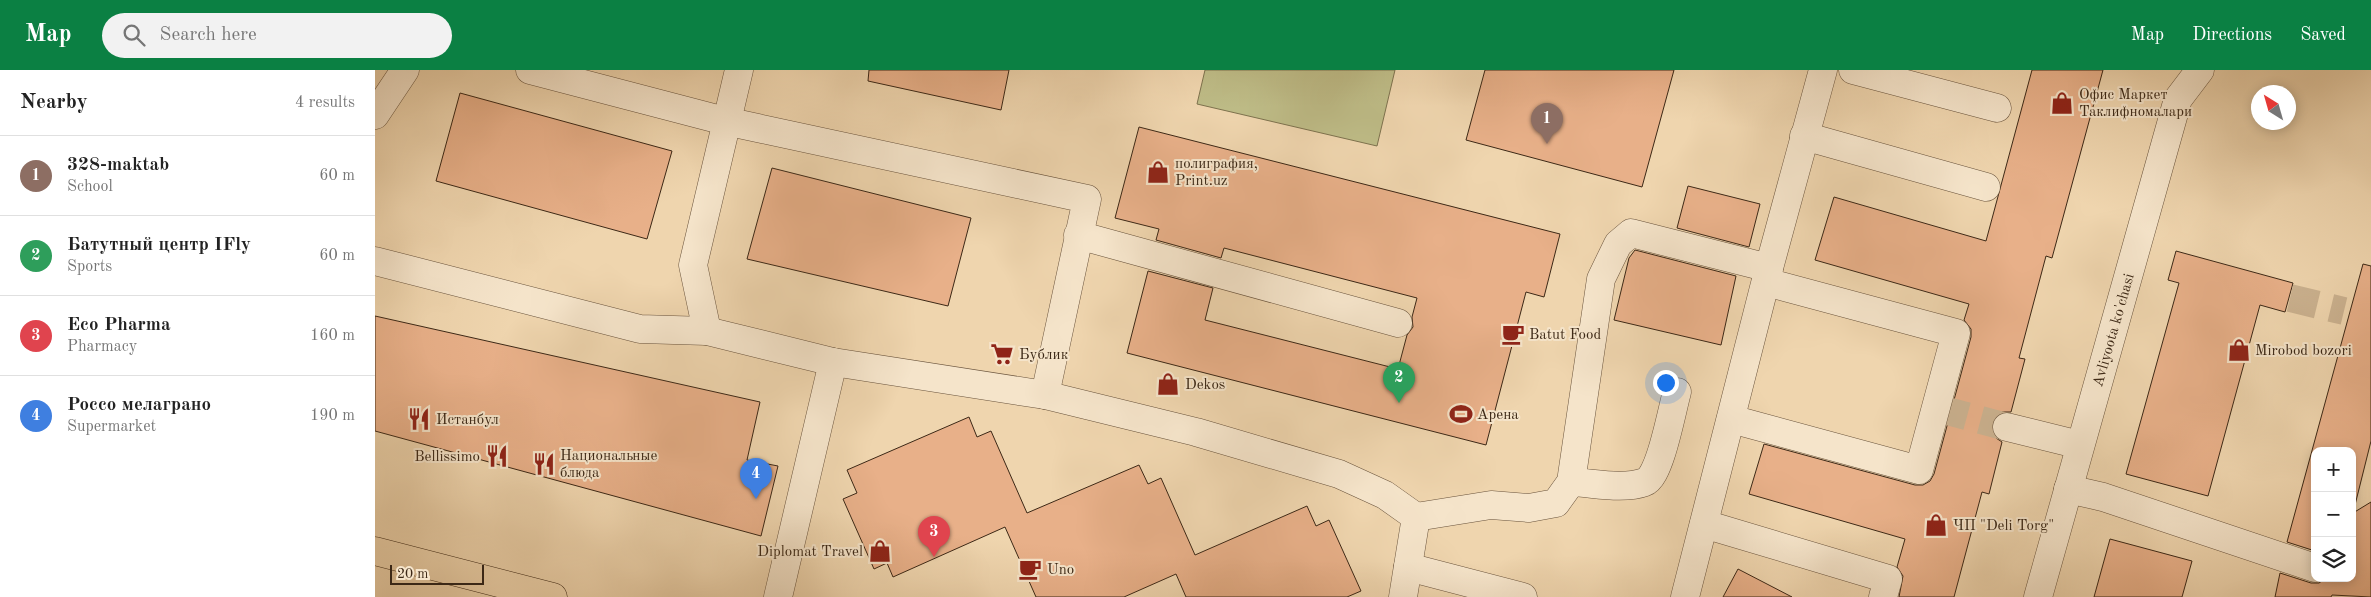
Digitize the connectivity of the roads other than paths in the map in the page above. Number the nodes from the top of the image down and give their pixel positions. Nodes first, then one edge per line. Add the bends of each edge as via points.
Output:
1 (405, 70) edge
2 (530, 70) edge
3 (739, 70) edge
4 (1823, 70) edge
5 (1853, 70) edge
6 (2184, 70) edge
7 (2200, 70) edge
8 (573, 75) edge
9 (2178, 99) junction
10 (1997, 108) dead end
11 (375, 115) edge
12 (725, 121) junction
13 (1804, 136) junction
14 (1986, 187) dead end
15 (1078, 236) junction
16 (375, 261) edge
17 (1767, 275) junction
18 (1398, 323) dead end
19 (707, 331) junction
20 (833, 362) junction
21 (1677, 392) dead end
22 (1045, 395) junction
23 (1731, 419) junction
24 (2007, 427) tunnel mouth
25 (2080, 445) junction
26 (1571, 482) junction
27 (2068, 489) junction
28 (1416, 517) junction
29 (1704, 524) junction
30 (375, 551) edge
31 (1409, 567) junction
32 (2311, 567) edge
33 (479, 589) edge
34 (553, 597) edge
35 (778, 597) edge
36 (1403, 597) edge
37 (1523, 597) edge
38 (1685, 597) edge
39 (1883, 597) edge
40 (2038, 597) edge

1 - 11 street
2 - 8 street
3 - 12 street
4 - 13 street
5 - 10 street
6 - 9 street
7 - 9 street, Avliyoota ko'chasi
8 - 12 street
9 - 25 street, Avliyoota ko'chasi
12 - 15 street via 1087,199
12 - 19 street via 693,265
13 - 14 street
13 - 17 street
15 - 18 street
15 - 22 street
16 - 19 street via 640,329
17 - 23 street
17 - 23 street via 1956,333 1919,470
17 - 26 street via 1631,233 1617,244 1601,279
19 - 20 street
20 - 22 street
20 - 35 street
21 - 26 street via 1657,467 1647,482 1630,486
22 - 28 street via 1196,432 1339,474 1385,495
23 - 29 street
24 - 25 street
25 - 27 street, Avliyoota ko'chasi
26 - 28 street via 1556,504 1529,508 1491,505
27 - 32 street via 2103,497
27 - 40 street, Avliyoota ko'chasi
28 - 31 street
29 - 38 street
29 - 39 street via 1888,579
30 - 33 main road
31 - 36 street
31 - 37 street
33 - 34 main road

